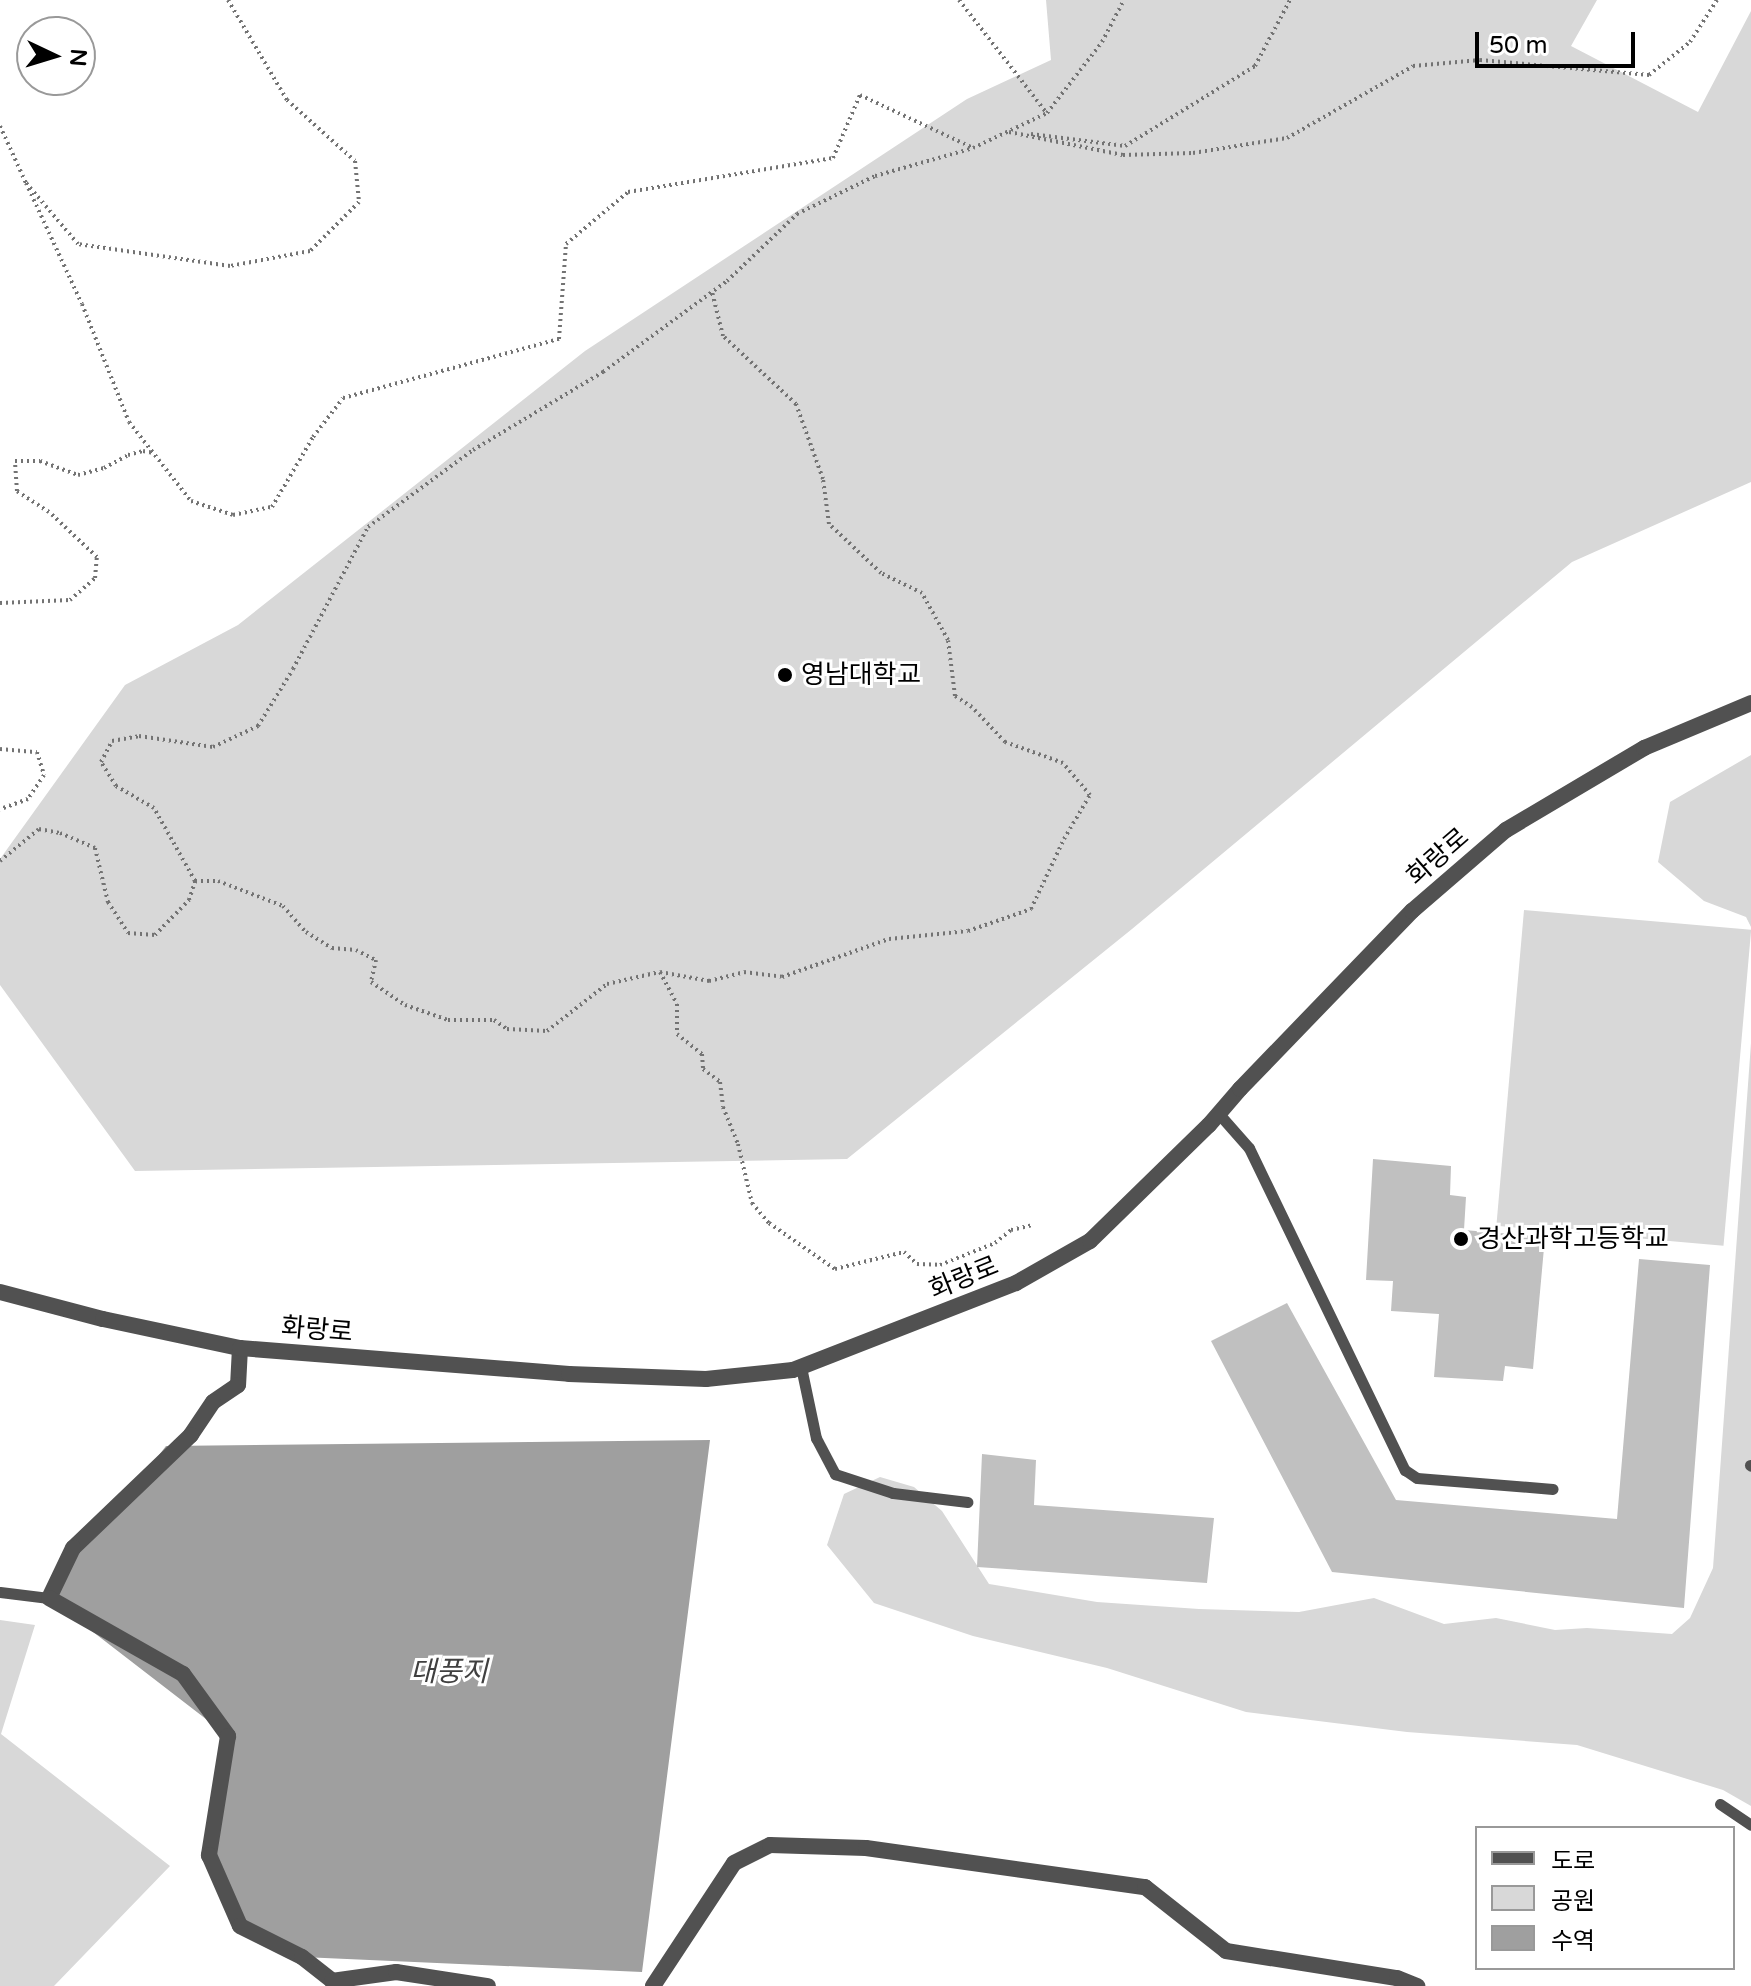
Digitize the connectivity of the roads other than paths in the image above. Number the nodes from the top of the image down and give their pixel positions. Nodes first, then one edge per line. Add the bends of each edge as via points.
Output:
1 (1751, 703) edge
2 (1219, 1114) junction
3 (0, 1292) edge
4 (240, 1348) junction
5 (801, 1367) junction
6 (1553, 1489) dead end
7 (967, 1502) dead end
8 (0, 1592) edge
9 (49, 1598) junction
10 (1720, 1804) dead end
11 (1751, 1825) edge
12 (336, 1983) edge
13 (488, 1986) edge
14 (653, 1986) edge
15 (1417, 1986) edge

1 - 2 street, 화랑로 via 1644,748 1506,830 1412,911
2 - 5 street, 화랑로 via 1090,1241 1016,1283
2 - 6 lane via 1249,1148 1405,1470 1417,1478
3 - 4 street, 화랑로
4 - 5 street, 화랑로 via 569,1374 706,1379
4 - 9 street via 238,1385 213,1402 191,1435 73,1548
5 - 7 lane via 816,1438 835,1474 893,1493
8 - 9 lane
9 - 12 street via 183,1674 228,1736 209,1855 240,1926 302,1957
10 - 11 lane
12 - 13 street via 396,1972
14 - 15 street via 734,1863 770,1845 866,1848 1145,1887 1226,1951 1397,1978

